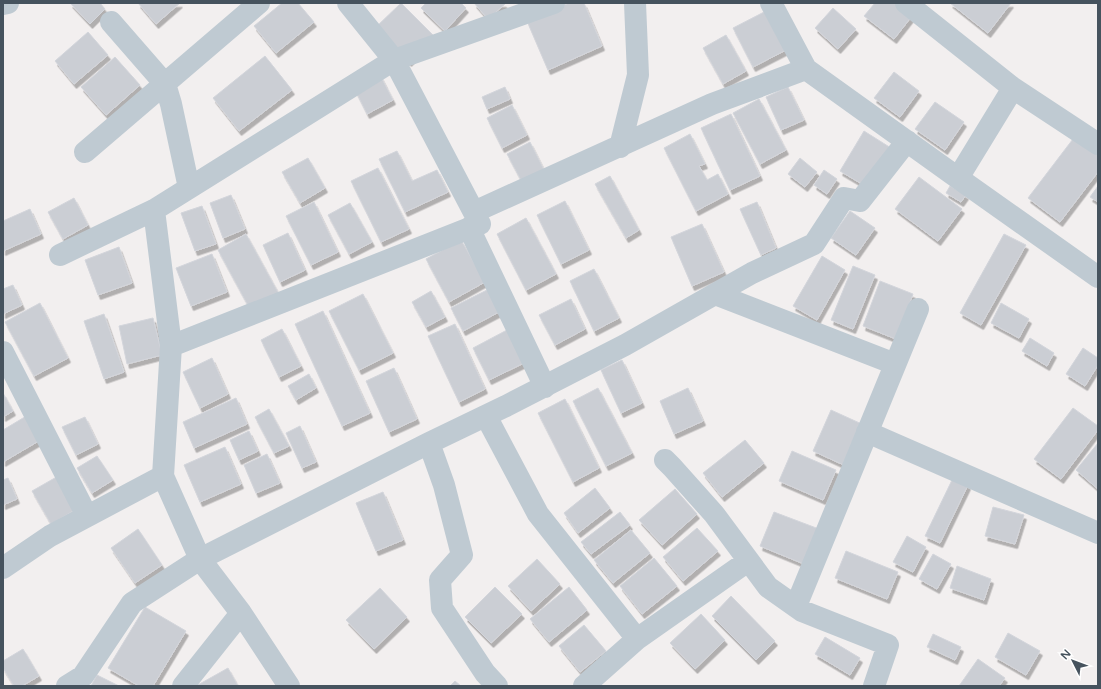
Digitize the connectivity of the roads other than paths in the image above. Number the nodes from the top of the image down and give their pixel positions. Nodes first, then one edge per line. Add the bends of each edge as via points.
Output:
1 (8, 3) edge
2 (260, 3) edge
3 (348, 3) edge
4 (554, 3) edge
5 (635, 3) edge
6 (771, 3) edge
7 (906, 3) edge
8 (3, 4) edge
9 (527, 8) edge
10 (111, 22) dead end
11 (394, 60) junction
12 (806, 69) junction
13 (165, 84) junction
14 (1014, 88) junction
15 (907, 142) junction
16 (1098, 144) edge
17 (620, 147) junction
18 (85, 152) dead end
19 (958, 178) junction
20 (189, 188) junction
21 (154, 210) junction
22 (471, 220) junction
23 (60, 255) dead end
24 (1098, 277) edge
25 (715, 294) junction
26 (918, 309) dead end
27 (171, 346) junction
28 (3, 352) edge
29 (895, 364) junction
30 (545, 387) junction
31 (486, 416) junction
32 (867, 432) junction
33 (429, 443) junction
34 (665, 460) dead end
35 (163, 476) junction
36 (87, 516) junction
37 (1098, 534) edge
38 (200, 559) junction
39 (748, 561) junction
40 (3, 568) edge
41 (796, 606) junction
42 (241, 613) junction
43 (637, 639) junction
44 (67, 686) edge
45 (183, 686) edge
46 (289, 686) edge
47 (497, 686) edge
48 (584, 686) edge
49 (874, 686) edge

1 - 8 street
2 - 13 street
3 - 11 street
4 - 9 street
5 - 17 street via 638,75
6 - 12 street
7 - 14 street
9 - 11 street
10 - 13 street
11 - 20 street
11 - 22 street
12 - 15 street
12 - 17 street via 712,104
13 - 18 street
13 - 20 street
14 - 16 street
14 - 19 street
15 - 19 street
15 - 25 street via 860,201 844,198 814,244 752,273
17 - 22 street
19 - 24 street
20 - 21 street
21 - 23 street
21 - 27 street
22 - 27 street
22 - 30 street
25 - 29 street
25 - 30 street
26 - 29 street
27 - 35 street
28 - 36 street
29 - 32 street
30 - 31 street
31 - 33 street
31 - 43 street via 538,514
32 - 37 street
32 - 41 street
33 - 38 street
33 - 47 street via 444,485 462,555 440,580 442,608 485,673
34 - 39 street via 714,514
35 - 36 street
35 - 38 street
36 - 40 street via 50,536
38 - 42 street
38 - 44 street via 132,603 83,676
39 - 41 street via 768,587
39 - 43 street
41 - 49 street via 802,611 888,645
42 - 45 street
42 - 46 street
43 - 48 street

